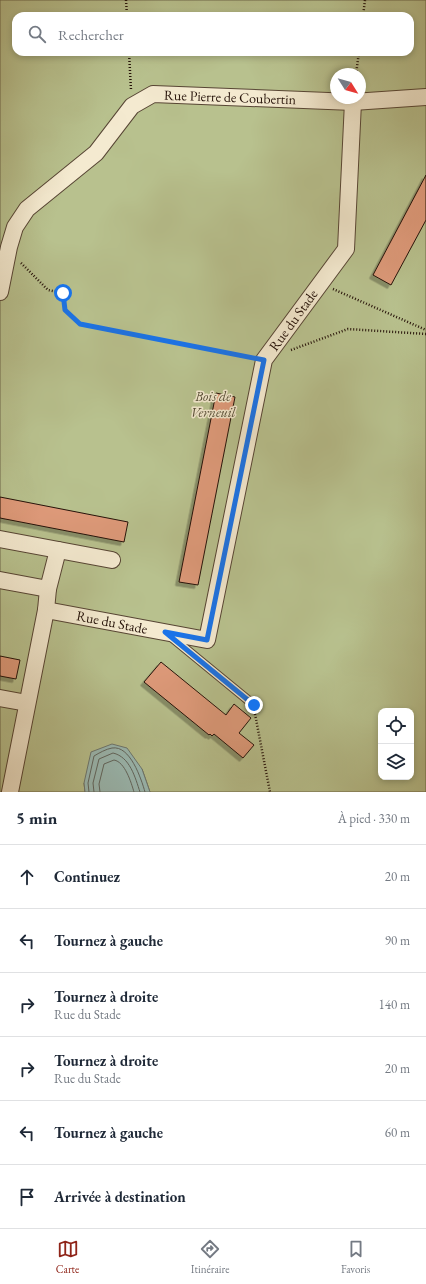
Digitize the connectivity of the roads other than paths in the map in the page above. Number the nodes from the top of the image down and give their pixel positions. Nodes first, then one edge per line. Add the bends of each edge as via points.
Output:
1 (426, 97) edge
2 (330, 101) edge
3 (366, 101) edge
4 (353, 104) edge
5 (6, 246) edge
6 (0, 292) edge
7 (0, 539) edge
8 (58, 550) junction
9 (112, 560) dead end
10 (0, 580) edge
11 (48, 589) junction
12 (46, 610) junction
13 (165, 632) junction
14 (0, 698) edge
15 (28, 703) junction
16 (254, 705) road end
17 (10, 792) edge

1 - 3 street, Rue Pierre de Coubertin
2 - 5 street, Rue Pierre de Coubertin via 153,94 132,106 96,153 27,209
4 - 13 street, Rue du Stade via 346,249 264,360 207,640
5 - 6 street, Rue Pierre de Coubertin
7 - 8 street
8 - 9 street
8 - 11 street
10 - 11 street
11 - 12 street
12 - 13 street, Rue du Stade
12 - 15 street
13 - 16 lane
14 - 15 street
15 - 17 street

